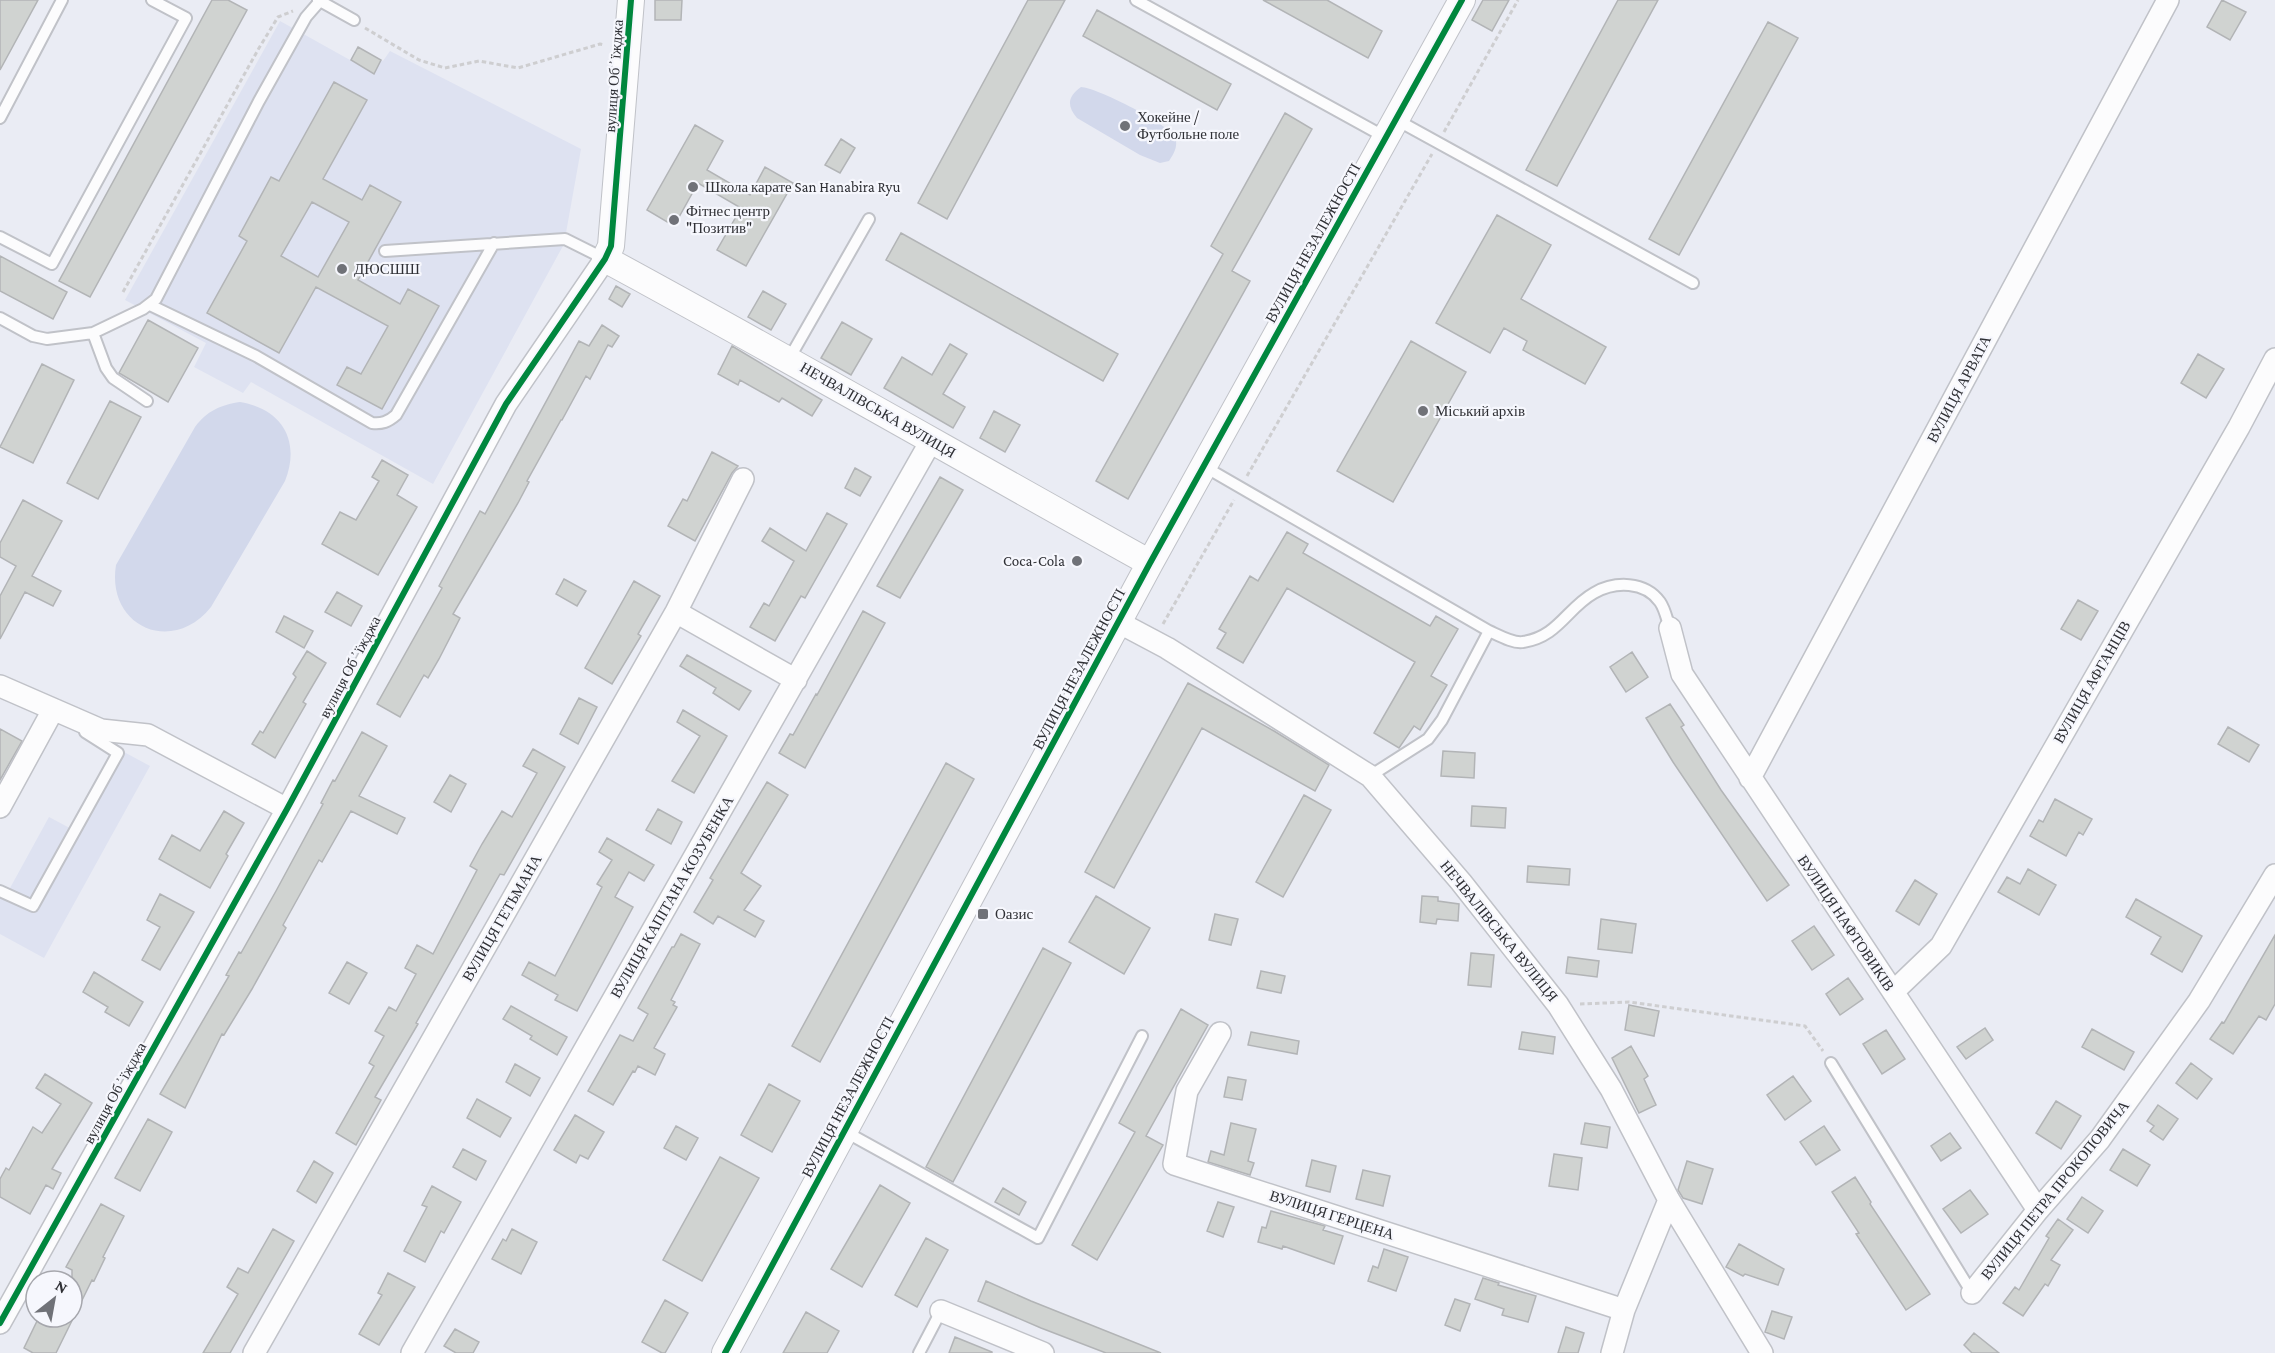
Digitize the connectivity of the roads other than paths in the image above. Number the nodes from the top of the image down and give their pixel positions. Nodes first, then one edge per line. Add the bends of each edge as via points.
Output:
1 (62, 0) edge
2 (152, 0) edge
3 (631, 0) edge
4 (1137, 0) edge
5 (1462, 0) edge
6 (2168, 0) edge
7 (319, 1) edge
8 (354, 20) road end
9 (0, 118) edge
10 (1389, 128) junction
11 (869, 219) dead end
12 (0, 237) edge
13 (494, 243) junction
14 (385, 251) dead end
15 (605, 259) junction
16 (1693, 283) dead end
17 (150, 305) junction
18 (0, 318) edge
19 (93, 333) junction
20 (789, 359) junction
21 (2275, 359) edge
22 (147, 401) dead end
23 (931, 441) junction
24 (1204, 467) junction
25 (743, 479) dead end
26 (1150, 563) junction
27 (676, 612) junction
28 (1118, 622) junction
29 (1670, 628) joint
30 (1489, 631) junction
31 (796, 680) junction
32 (0, 686) edge
33 (53, 710) junction
34 (1370, 776) junction
35 (1750, 778) junction
36 (0, 807) edge
37 (287, 809) junction
38 (2275, 875) edge
39 (0, 891) edge
40 (1893, 993) junction
41 (1220, 1033) dead end
42 (1142, 1036) dead end
43 (1831, 1063) road end
44 (844, 1130) junction
45 (1669, 1200) junction
46 (2038, 1210) junction
47 (1972, 1293) joint
48 (1624, 1310) junction
49 (941, 1311) joint
50 (0, 1323) edge
51 (254, 1353) edge
52 (412, 1353) edge
53 (725, 1353) edge
54 (919, 1353) edge
55 (1043, 1353) edge
56 (1612, 1353) edge
57 (1762, 1353) edge

1 - 9 lane
2 - 12 lane via 186,18 52,264
3 - 15 street, вулиця Обʼїжджа via 611,246
4 - 10 lane
5 - 10 street, ВУЛИЦЯ НЕЗАЛЕЖНОСТІ
6 - 35 street, ВУЛИЦЯ АРВАТА
7 - 8 lane
7 - 17 lane via 292,41
10 - 16 lane via 1437,144
10 - 24 street, ВУЛИЦЯ НЕЗАЛЕЖНОСТІ
11 - 20 lane
13 - 14 lane
13 - 15 lane via 565,238
13 - 17 lane via 396,415 381,424 372,423 256,356
15 - 20 street, НЕЧВАЛІВСЬКА ВУЛИЦЯ
15 - 37 street, вулиця Обʼїжджа via 506,404
17 - 19 lane
18 - 19 lane via 47,339
19 - 22 lane via 113,378
20 - 23 street, НЕЧВАЛІВСЬКА ВУЛИЦЯ
21 - 40 street, ВУЛИЦЯ АФГАНЦІВ via 1941,946
23 - 26 street, НЕЧВАЛІВСЬКА ВУЛИЦЯ
23 - 31 street, ВУЛИЦЯ КАПІТАНА КОЗУБЕНКА
24 - 26 street, ВУЛИЦЯ НЕЗАЛЕЖНОСТІ
24 - 30 lane
25 - 27 street, ВУЛИЦЯ ГЕТЬМАНА
26 - 28 street, ВУЛИЦЯ НЕЗАЛЕЖНОСТІ
27 - 31 street
27 - 51 street, ВУЛИЦЯ ГЕТЬМАНА
28 - 34 street, НЕЧВАЛІВСЬКА ВУЛИЦЯ via 1167,648
28 - 44 street, ВУЛИЦЯ НЕЗАЛЕЖНОСТІ
29 - 30 lane via 1662,603 1651,592 1637,585 1614,585 1593,593 1547,635 1521,643
29 - 35 street, ВУЛИЦЯ НАФТОВИКІВ via 1682,674
30 - 34 lane via 1428,739
31 - 52 street, ВУЛИЦЯ КАПІТАНА КОЗУБЕНКА
32 - 33 street
33 - 36 street
33 - 37 street via 101,730 148,735
33 - 39 lane via 118,753 33,906
34 - 45 street, НЕЧВАЛІВСЬКА ВУЛИЦЯ via 1461,882 1558,1005 1611,1089
35 - 40 street, ВУЛИЦЯ НАФТОВИКІВ
37 - 50 street, вулиця Обʼїжджа
38 - 46 street, ВУЛИЦЯ ПЕТРА ПРОКОПОВИЧА via 2199,1001 2100,1139
40 - 46 street, ВУЛИЦЯ НАФТОВИКІВ
41 - 48 street, ВУЛИЦЯ ГЕРЦЕНА via 1187,1091 1174,1164
42 - 44 lane via 1038,1238
43 - 47 lane
44 - 53 street, ВУЛИЦЯ НЕЗАЛЕЖНОСТІ
45 - 48 street
45 - 57 street, НЕЧВАЛІВСЬКА ВУЛИЦЯ
46 - 47 street, ВУЛИЦЯ ПЕТРА ПРОКОПОВИЧА
48 - 56 street
49 - 54 lane
49 - 55 street

